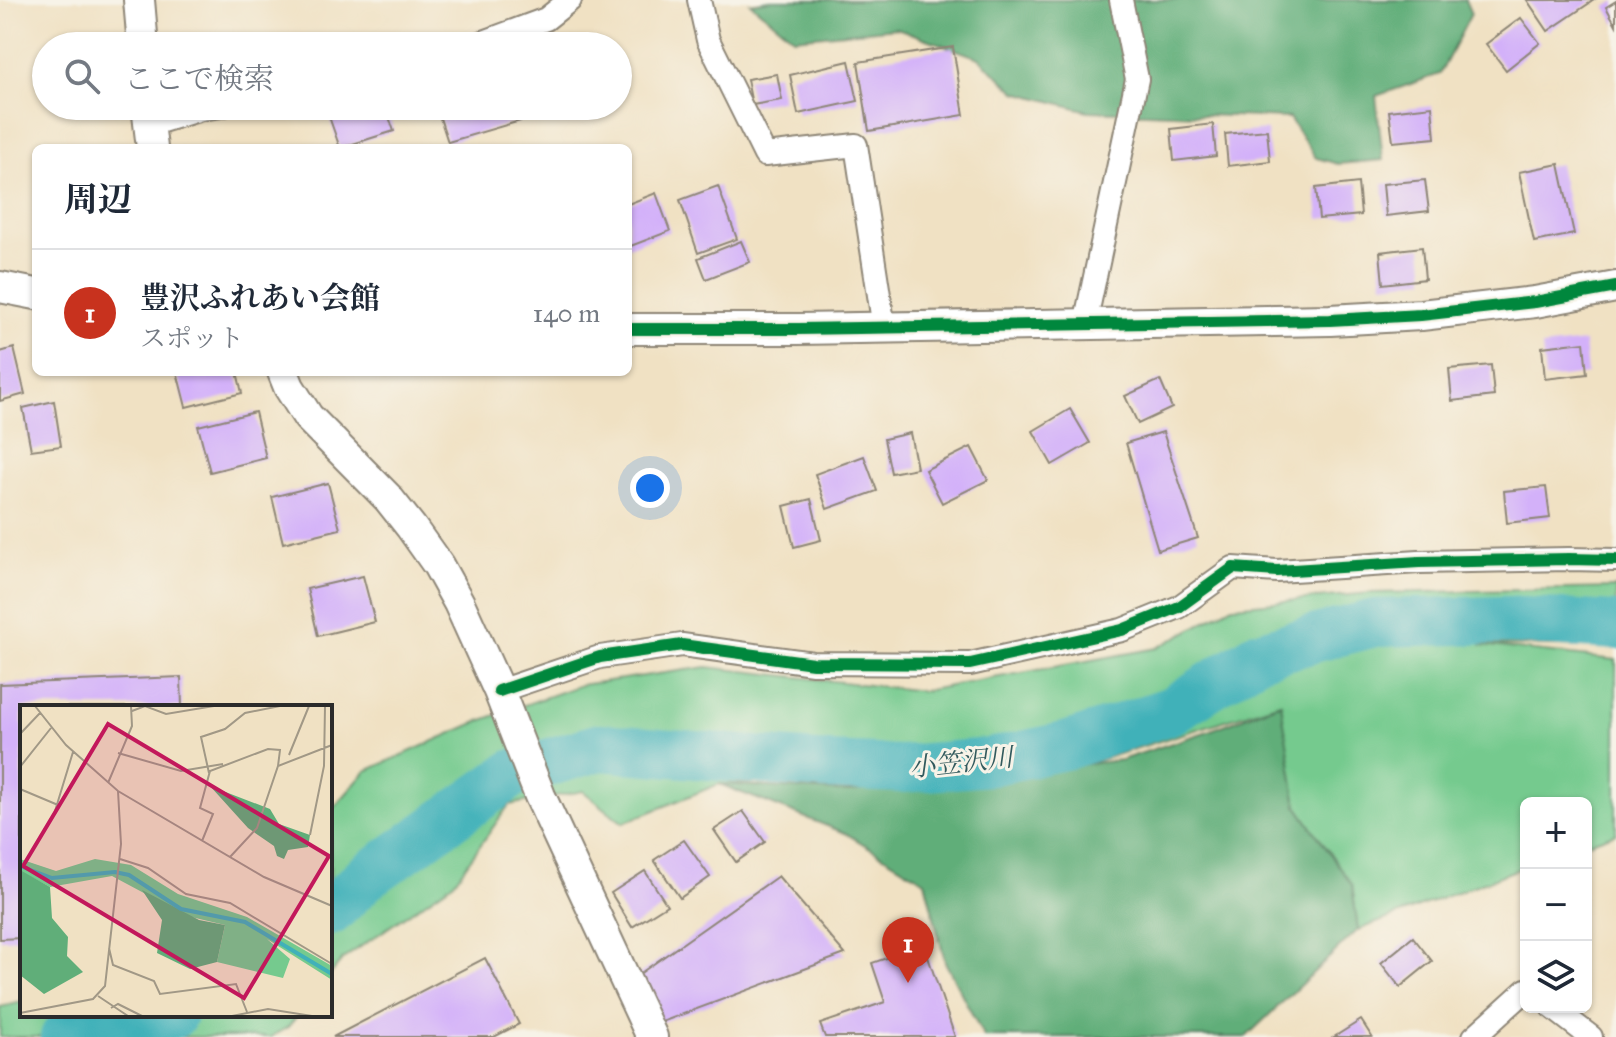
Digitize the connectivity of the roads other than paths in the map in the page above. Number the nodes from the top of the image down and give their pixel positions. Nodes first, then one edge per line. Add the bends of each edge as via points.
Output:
1 (139, 0) edge
2 (570, 0) edge
3 (699, 0) edge
4 (1121, 0) edge
5 (142, 32) edge
6 (511, 32) edge
7 (0, 287) edge
8 (1616, 287) edge
9 (32, 293) edge
10 (1085, 324) junction
11 (884, 328) junction
12 (632, 329) edge
13 (285, 376) edge
14 (1616, 560) edge
15 (499, 691) junction
16 (1520, 995) edge
17 (1560, 1013) edge
18 (652, 1037) edge
19 (1474, 1037) edge
20 (1591, 1037) edge

1 - 5 street
2 - 6 street via 546,19
3 - 11 street via 708,40 765,155 856,145
4 - 10 street via 1137,79
7 - 9 street
8 - 10 street via 1421,315
10 - 11 street
11 - 12 street
13 - 15 street via 308,417 388,498 438,565
14 - 15 street via 1233,568 1179,607 1122,630 970,664 813,663 682,645 600,657
15 - 18 street via 540,796
16 - 19 street
17 - 20 street

